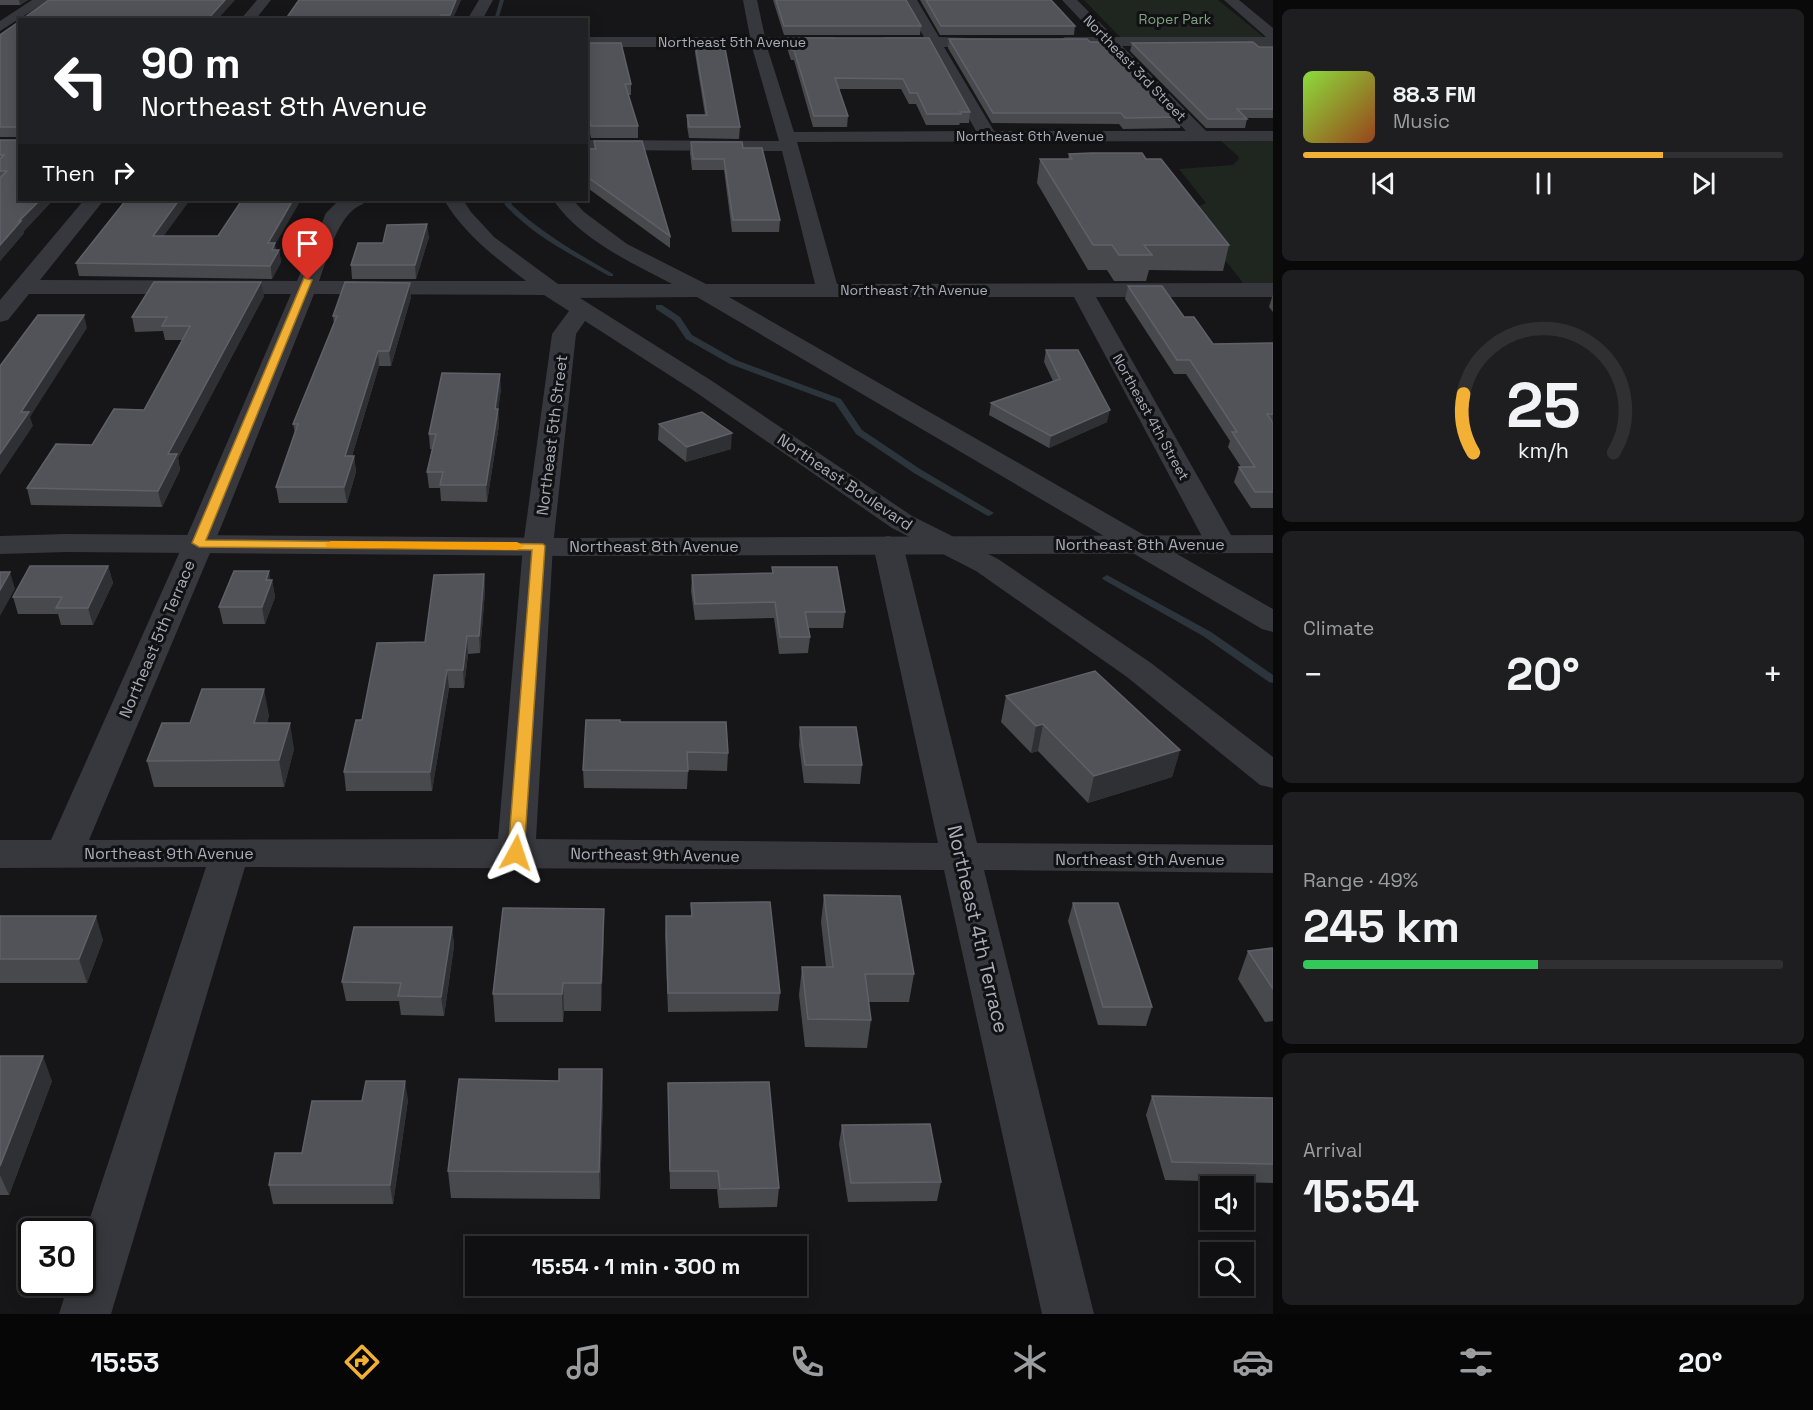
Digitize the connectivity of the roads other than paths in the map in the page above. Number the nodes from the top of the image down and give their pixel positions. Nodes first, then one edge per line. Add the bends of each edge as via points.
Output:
1 (42, 0) edge
2 (264, 0) edge
3 (486, 0) edge
4 (750, 0) edge
5 (910, 0) edge
6 (1069, 0) edge
7 (1231, 0) edge
8 (250, 18) edge
9 (475, 18) edge
10 (0, 27) edge
11 (1273, 35) edge
12 (1273, 41) edge
13 (588, 42) edge
14 (758, 42) junction
15 (933, 42) junction
16 (1012, 42) edge
17 (1045, 42) edge
18 (1109, 42) junction
19 (988, 136) junction
20 (1201, 136) junction
21 (1273, 136) edge
22 (788, 141) junction
23 (588, 145) edge
24 (93, 201) edge
25 (353, 201) edge
26 (455, 201) edge
27 (564, 201) edge
28 (23, 287) junction
29 (304, 289) junction
30 (552, 290) junction
31 (700, 290) junction
32 (828, 290) junction
33 (1081, 290) junction
34 (1273, 290) edge
35 (581, 310) junction
36 (1, 312) edge
37 (199, 543) junction
38 (1142, 544) junction
39 (1221, 544) junction
40 (1273, 544) edge
41 (0, 545) edge
42 (888, 545) junction
43 (948, 545) junction
44 (538, 546) junction
45 (1273, 622) edge
46 (1273, 776) edge
47 (230, 852) junction
48 (516, 853) junction
49 (0, 854) edge
50 (64, 854) junction
51 (962, 858) junction
52 (1273, 859) edge
53 (85, 1314) edge
54 (1068, 1314) edge

1 - 10 street
2 - 8 street
3 - 9 street
4 - 14 street
5 - 15 street
6 - 18 street, Northeast 3rd Street
7 - 11 street
12 - 18 street
13 - 14 street, Northeast 5th Avenue
14 - 15 street, Northeast 5th Avenue
14 - 22 street
15 - 16 street, Northeast 5th Avenue
15 - 19 street
17 - 18 street
18 - 20 street, Northeast 3rd Street
19 - 20 street, Northeast 6th Avenue
19 - 22 street, Northeast 6th Avenue
20 - 21 street, Northeast 6th Avenue
22 - 23 street, Northeast 6th Avenue
22 - 32 street
24 - 28 street
25 - 29 street, Northeast 5th Terrace via 336,213
26 - 30 street, Northeast Boulevard via 487,241
27 - 31 street via 577,216 620,248
28 - 29 street, Northeast 7th Avenue
28 - 36 street
29 - 30 street, Northeast 7th Avenue
29 - 37 street, Northeast 5th Terrace
30 - 31 street, Northeast 7th Avenue
30 - 35 street, Northeast Boulevard
31 - 32 street, Northeast 7th Avenue
31 - 38 street
32 - 33 street, Northeast 7th Avenue
33 - 34 street, Northeast 7th Avenue
33 - 39 street, Northeast 4th Street
35 - 43 street, Northeast Boulevard via 703,386 902,522
35 - 44 street, Northeast 5th Street via 564,334
37 - 41 street, Northeast 8th Avenue
37 - 44 street, Northeast 8th Avenue
37 - 50 street, Northeast 5th Terrace
38 - 39 street, Northeast 8th Avenue
38 - 43 street, Northeast 8th Avenue
38 - 45 street
39 - 40 street, Northeast 8th Avenue
42 - 43 street, Northeast 8th Avenue
42 - 44 street, Northeast 8th Avenue
42 - 51 street, Northeast 4th Terrace
43 - 46 street, Northeast Boulevard via 987,565 1139,669
44 - 48 street, Northeast 5th Street
47 - 48 street, Northeast 9th Avenue
47 - 50 street, Northeast 9th Avenue
47 - 53 street
48 - 51 street, Northeast 9th Avenue
49 - 50 street, Northeast 9th Avenue
51 - 52 street, Northeast 9th Avenue
51 - 54 street, Northeast 4th Terrace

